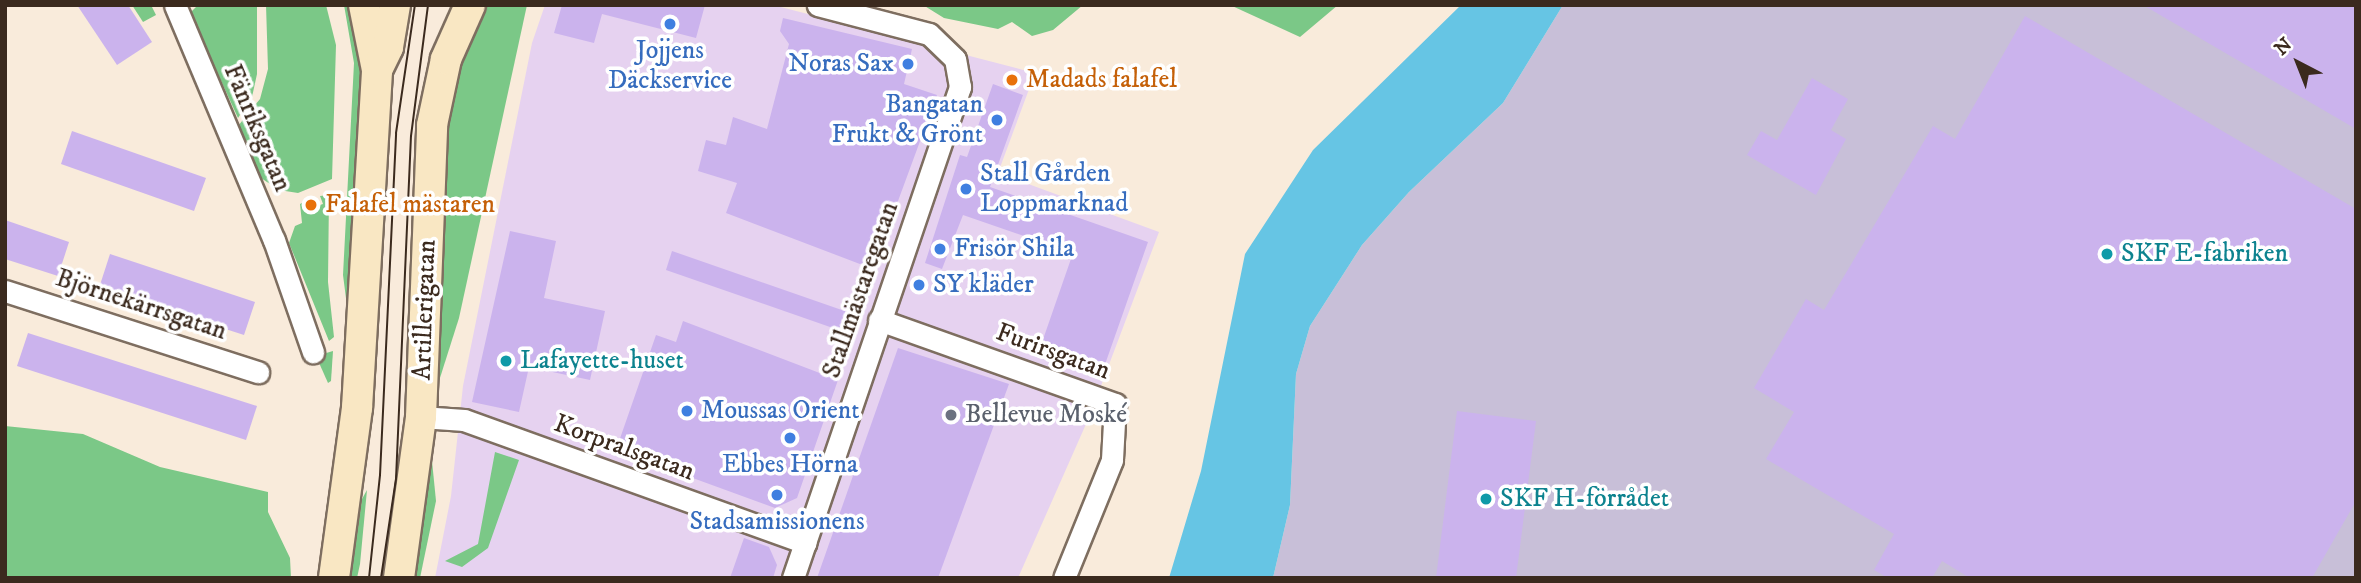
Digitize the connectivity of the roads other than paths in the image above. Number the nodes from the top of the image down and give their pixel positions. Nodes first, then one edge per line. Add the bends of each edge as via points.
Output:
1 (175, 5) edge
2 (365, 5) edge
3 (394, 5) edge
4 (470, 5) edge
5 (818, 5) edge
6 (377, 71) junction
7 (5, 291) edge
8 (879, 320) junction
9 (313, 352) dead end
10 (258, 372) dead end
11 (421, 417) junction
12 (805, 543) junction
13 (334, 578) edge
14 (399, 578) edge
15 (793, 578) edge
16 (1064, 578) edge

1 - 9 street, Fänriksgatan via 274,240
2 - 6 main road
3 - 6 main road via 388,47
4 - 11 main road, Artillerigatan via 446,59 432,125
5 - 8 street, Stallmästaregatan via 929,34 955,59 960,87
6 - 13 main road via 357,408
7 - 10 street, Björnekärrsgatan
8 - 12 street, Stallmästaregatan
8 - 16 street, Furirsgatan via 1115,404 1112,460
11 - 12 street, Korpralsgatan via 464,420
11 - 14 main road, Artillerigatan
12 - 15 street, Stallmästaregatan

